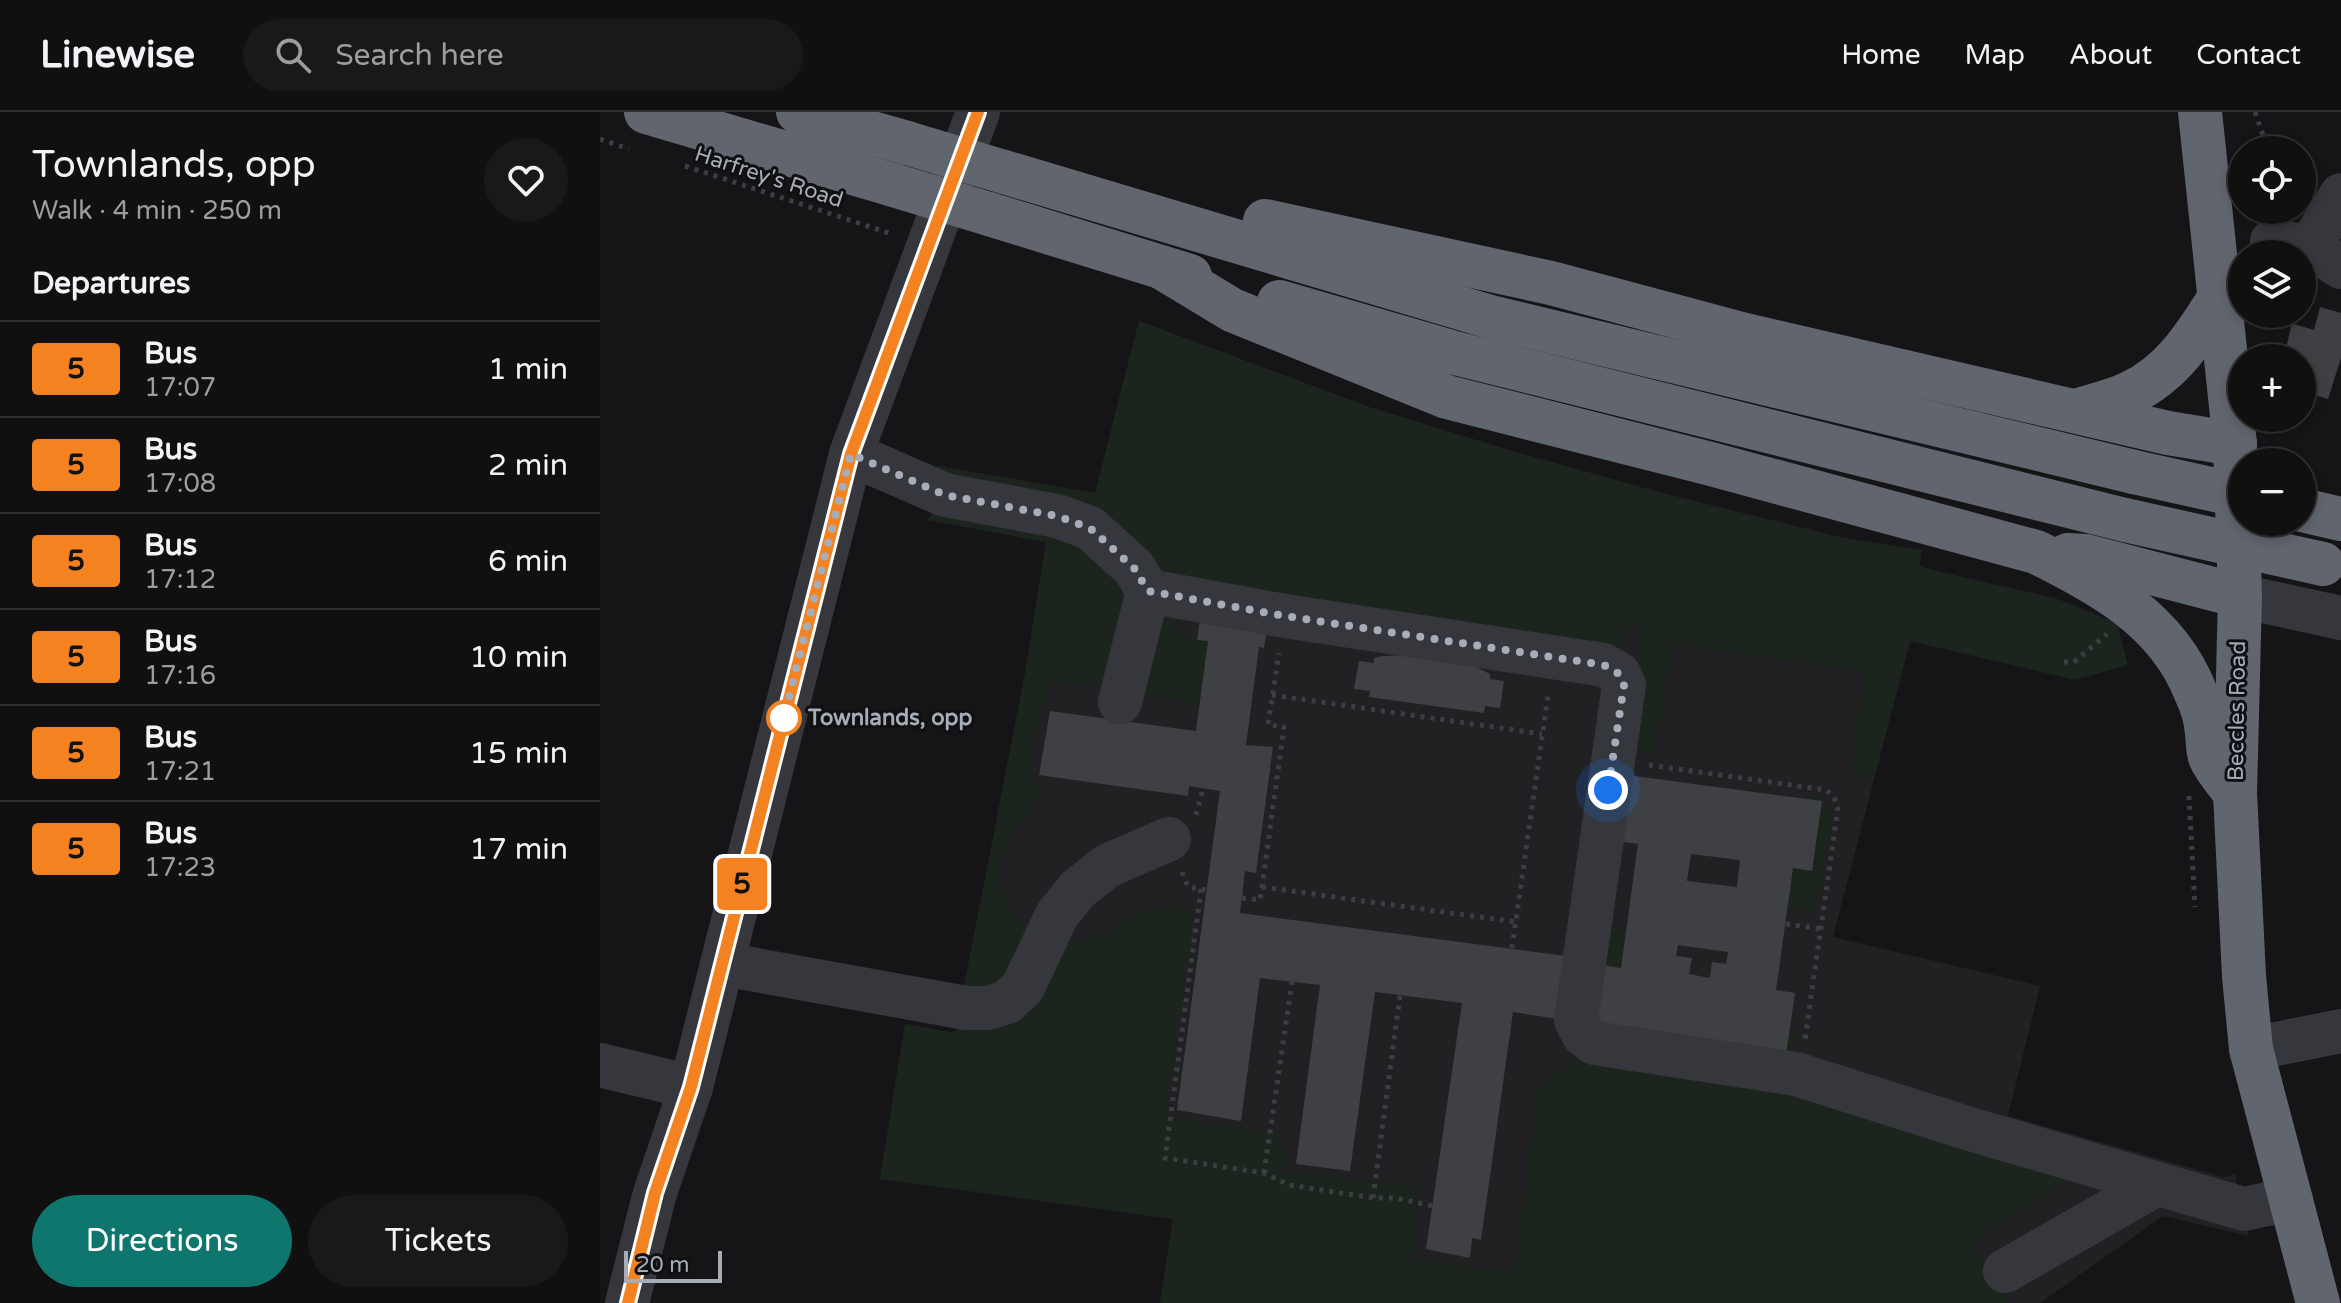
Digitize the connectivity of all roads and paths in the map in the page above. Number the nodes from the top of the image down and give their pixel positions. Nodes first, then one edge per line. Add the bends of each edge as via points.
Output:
1 (798, 112) edge
2 (978, 112) edge
3 (2200, 112) edge
4 (2255, 112) edge
5 (645, 133) edge
6 (2263, 136) edge
7 (600, 139) edge
8 (673, 163) dead end
9 (2341, 195) edge
10 (1159, 216) junction
11 (2315, 240) edge
12 (927, 245) junction
13 (1161, 267) junction
14 (2220, 297) junction
15 (2076, 411) junction
16 (2235, 444) junction
17 (851, 454) junction
18 (2228, 493) edge
19 (2036, 552) junction
20 (2332, 566) edge
21 (1148, 591) junction
22 (2240, 596) junction
23 (1285, 616) junction
24 (2341, 618) edge
25 (2110, 631) dead end
26 (1554, 658) junction
27 (2064, 662) dead end
28 (1272, 695) junction
29 (1120, 702) dead end
30 (1542, 734) junction
31 (1613, 760) junction
32 (2235, 793) junction
33 (2189, 795) dead end
34 (1169, 839) dead end
35 (1262, 887) junction
36 (1201, 889) dead end
37 (1242, 898) dead end
38 (2195, 907) dead end
39 (1516, 922) junction
40 (1786, 924) dead end
41 (1821, 929) junction
42 (1512, 948) dead end
43 (723, 964) junction
44 (1292, 982) dead end
45 (1400, 995) dead end
46 (2341, 1031) edge
47 (2251, 1049) junction
48 (600, 1065) edge
49 (1799, 1075) junction
50 (691, 1087) junction
51 (1264, 1173) junction
52 (2157, 1184) junction
53 (1373, 1198) junction
54 (2291, 1199) junction
55 (1433, 1206) dead end
56 (2005, 1271) dead end
57 (627, 1303) edge
58 (2318, 1303) edge

1 - 10 highway, bridge
2 - 12 street
3 - 14 highway, Beccles Road
4 - 6 path
5 - 7 path
5 - 13 highway, bridge via 890,184
8 - 12 path, Harfrey's Road
9 - 11 street
10 - 15 highway via 1261,220 1551,283 1745,335
10 - 18 highway, bridge via 1494,318
12 - 17 street
13 - 19 highway via 1232,310 1447,397
13 - 20 highway, bridge via 1451,352 2125,520
14 - 15 highway via 2188,347 2163,372 2131,393
14 - 16 highway, Beccles Road
15 - 16 highway
16 - 22 highway, Beccles Road
17 - 21 street via 945,495 1057,516 1090,528 1134,568
17 - 43 street
19 - 22 highway via 2086,556
19 - 32 highway via 2081,574 2140,615 2171,645 2196,692 2210,757
21 - 23 street
21 - 29 street
22 - 24 street
22 - 32 highway, Beccles Road
23 - 26 street
23 - 28 path
25 - 27 path via 2074,662
26 - 30 path
26 - 31 street via 1604,665 1619,674 1624,685
28 - 30 path
28 - 35 path via 1268,725 1284,727
30 - 39 path
31 - 41 path via 1826,790 1838,808
31 - 49 street via 1576,1020 1583,1034 1616,1048
32 - 47 highway, Beccles Road
33 - 38 path
34 - 43 street via 1107,866 1078,889 1057,915 1023,987 1007,1002 988,1008
35 - 37 path via 1260,900
35 - 39 path
36 - 51 path via 1165,1158
39 - 42 path
40 - 41 path
41 - 49 path
43 - 50 street
44 - 51 path
45 - 53 path
46 - 47 street
47 - 54 highway, Beccles Road
48 - 50 street
49 - 52 street
50 - 57 street via 655,1193
51 - 53 path via 1289,1185
52 - 54 street via 2244,1209
52 - 56 street
53 - 55 path
54 - 58 highway, Beccles Road

